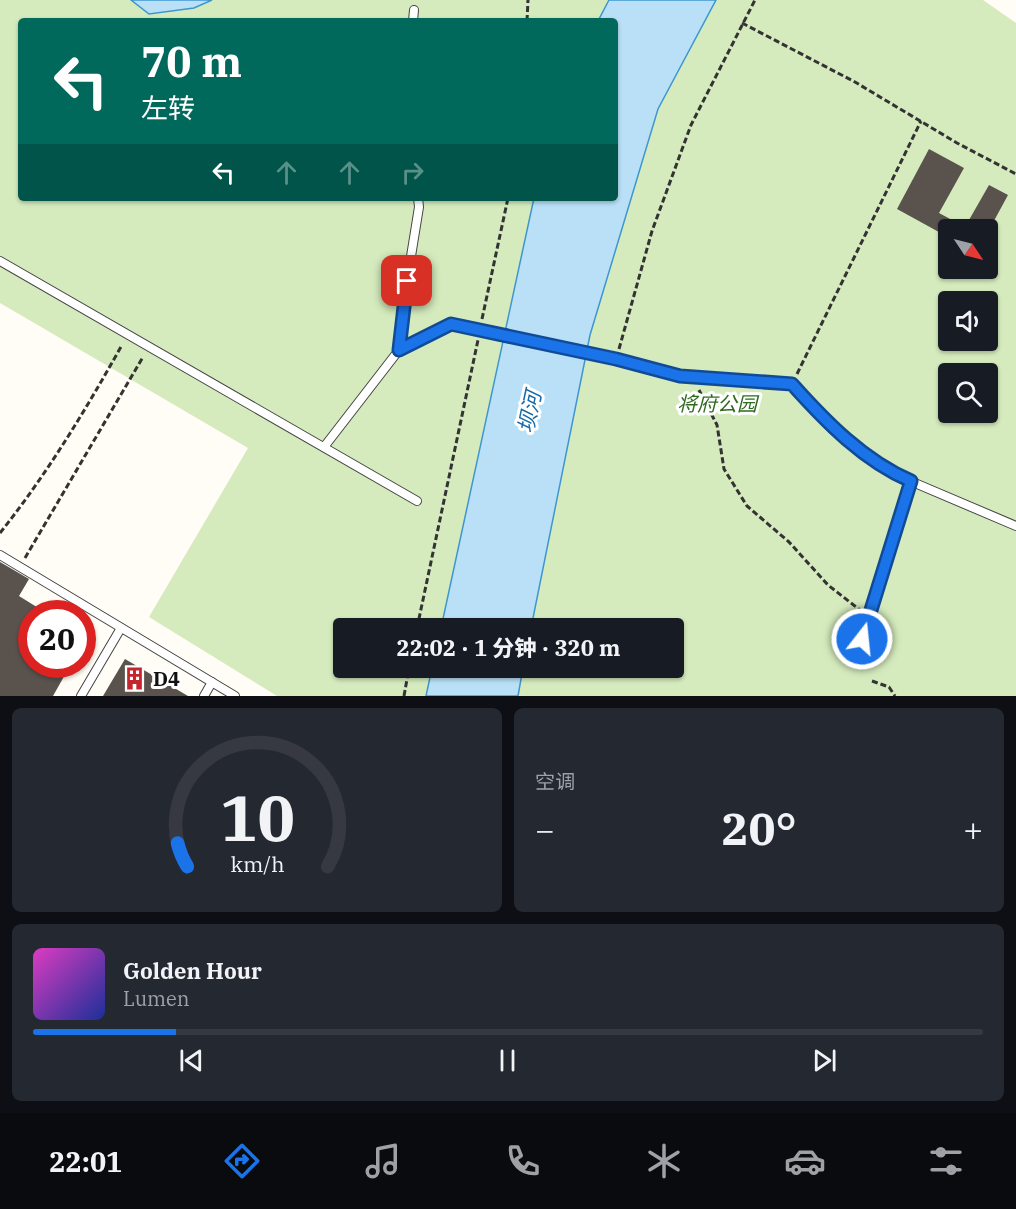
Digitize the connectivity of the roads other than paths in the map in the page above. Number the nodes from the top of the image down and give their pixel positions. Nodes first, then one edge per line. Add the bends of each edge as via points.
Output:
1 (414, 10) dead end
2 (413, 18) edge
3 (418, 201) edge
4 (0, 261) edge
5 (399, 350) junction
6 (324, 447) junction
7 (911, 481) junction
8 (417, 501) dead end
9 (1016, 526) edge
10 (0, 555) edge
11 (121, 628) junction
12 (856, 660) dead end
13 (212, 682) junction
14 (81, 696) edge
15 (204, 696) edge
16 (235, 696) edge

1 - 2 lane
3 - 5 lane
4 - 6 lane
5 - 6 lane
5 - 7 lane, bridge via 451,324 680,376 792,384 832,429 896,475
6 - 8 lane
7 - 9 lane
7 - 12 lane
10 - 11 lane
11 - 13 lane
11 - 14 lane
13 - 15 lane
13 - 16 lane

